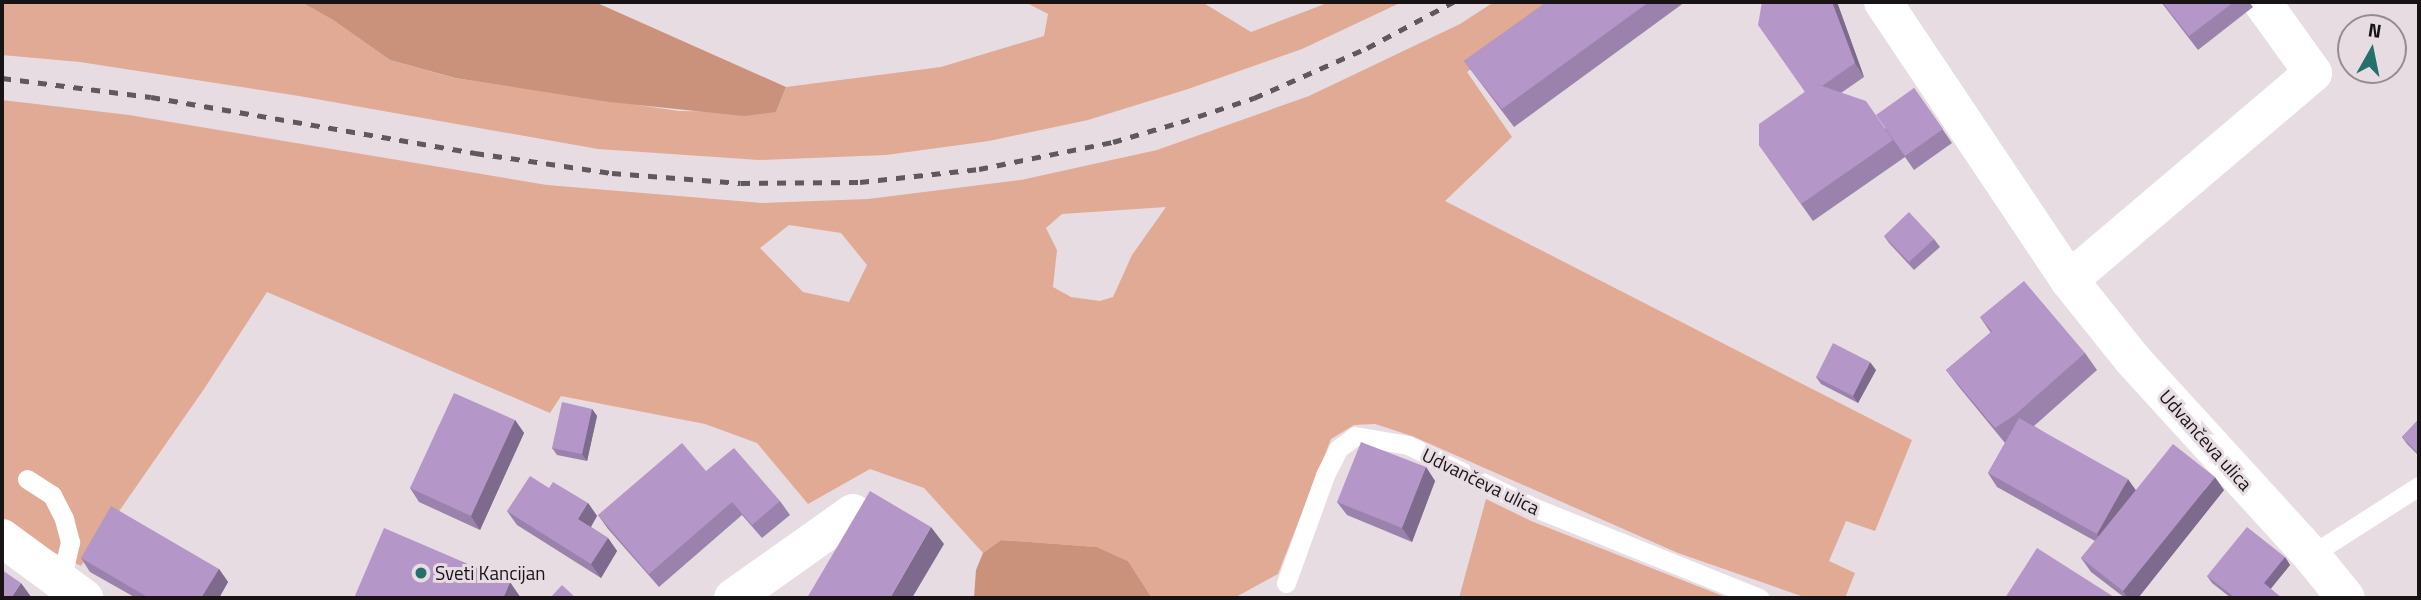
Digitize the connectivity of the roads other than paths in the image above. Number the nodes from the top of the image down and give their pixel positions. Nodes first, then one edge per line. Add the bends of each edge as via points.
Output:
1 (1883, 2) edge
2 (2262, 2) edge
3 (2069, 280) junction
4 (27, 479) dead end
5 (2419, 486) edge
6 (853, 513) edge
7 (2, 538) edge
8 (2311, 555) junction
9 (1286, 583) dead end
10 (72, 589) edge
11 (733, 598) edge
12 (1759, 598) edge
13 (2346, 598) edge

1 - 3 street, Udvančeva ulica
2 - 3 street via 2313,73
3 - 8 street, Udvančeva ulica via 2133,360
4 - 10 lane via 52,495 64,519
5 - 8 lane
6 - 11 street
7 - 10 street
8 - 13 street, Udvančeva ulica
9 - 12 lane, Udvančeva ulica via 1325,475 1338,449 1355,436 1408,445 1533,507

